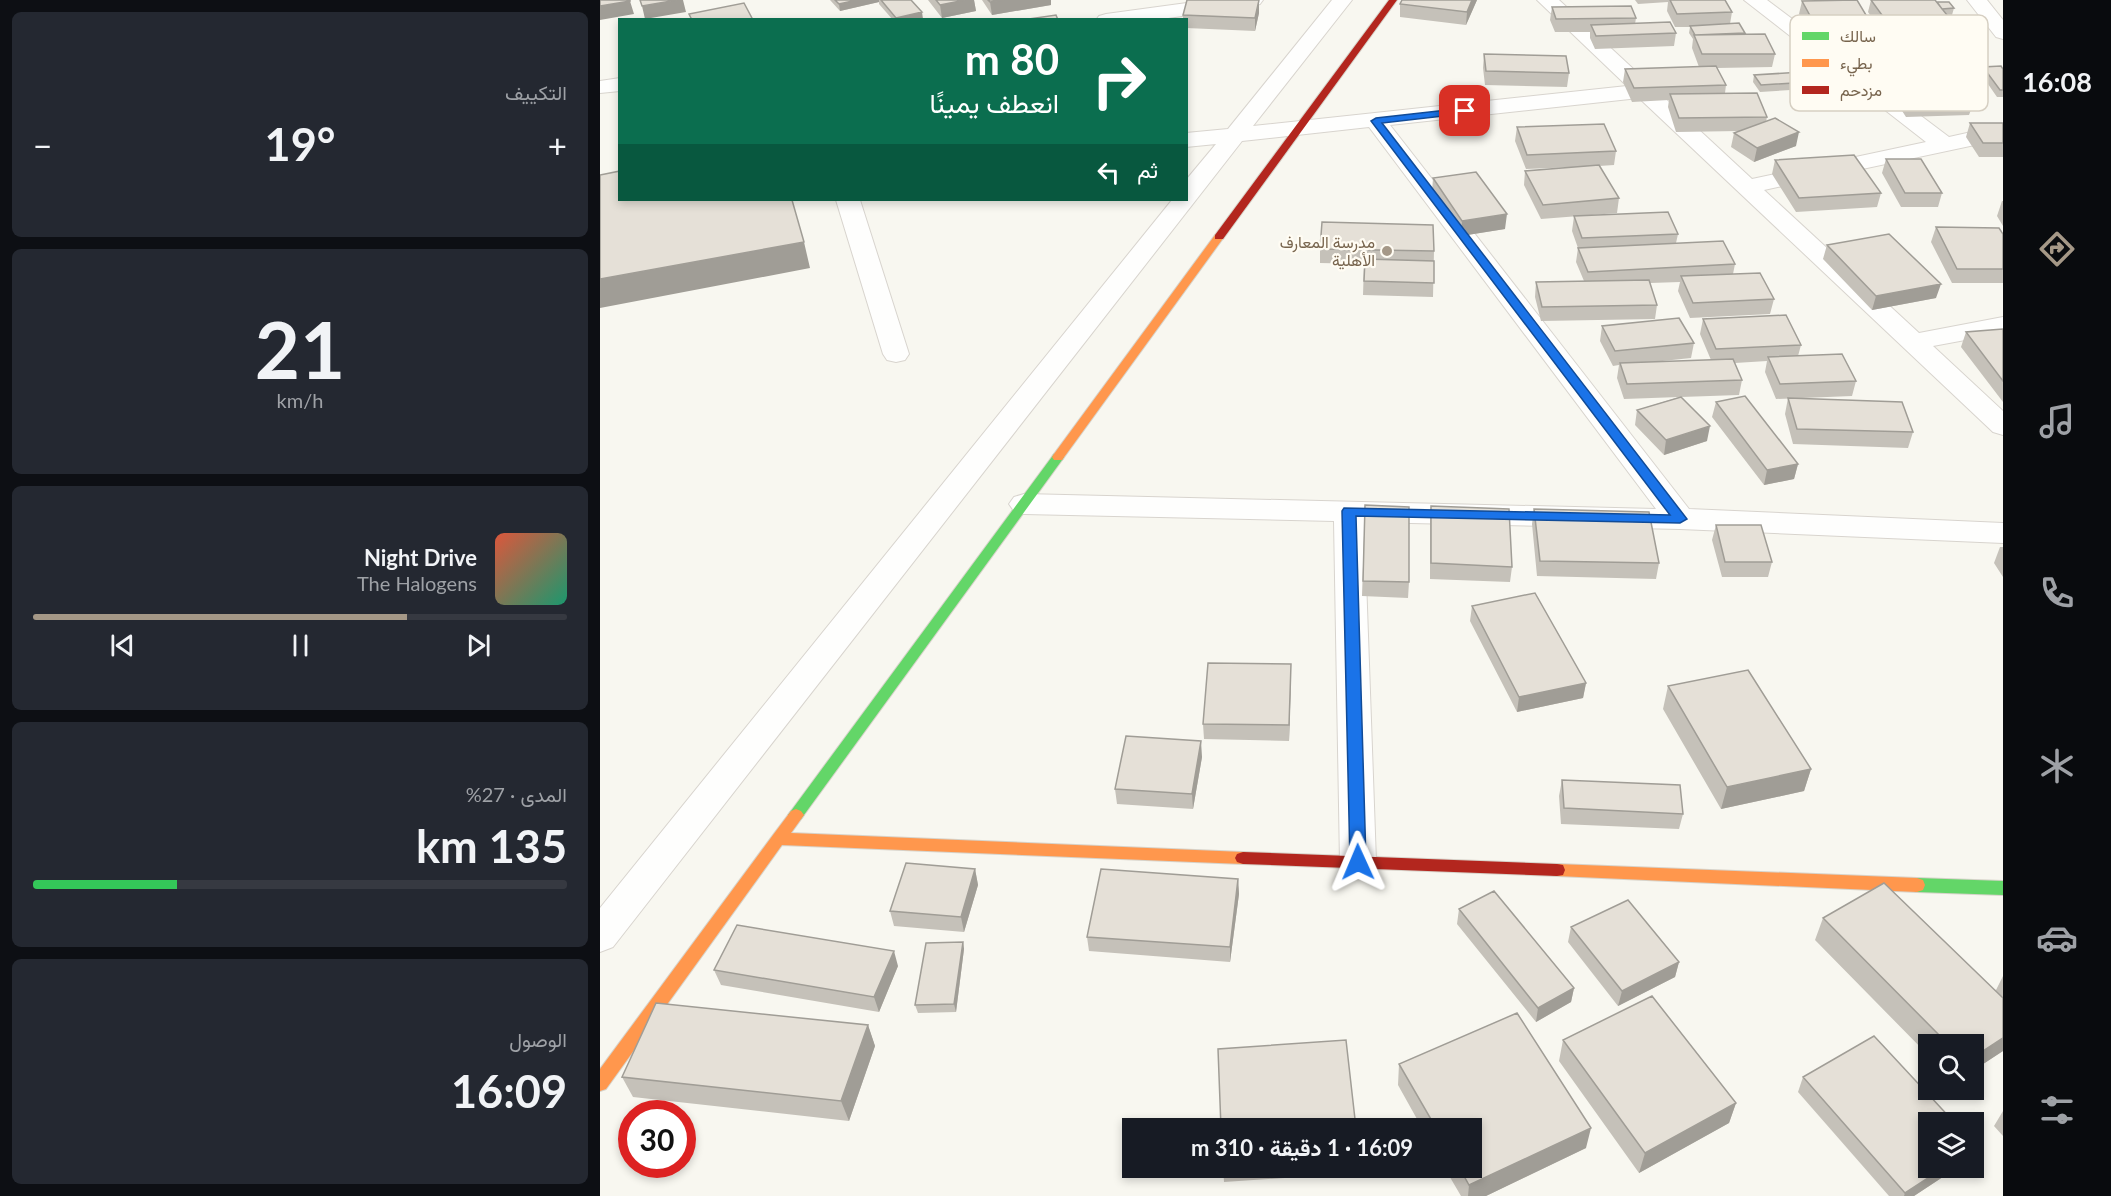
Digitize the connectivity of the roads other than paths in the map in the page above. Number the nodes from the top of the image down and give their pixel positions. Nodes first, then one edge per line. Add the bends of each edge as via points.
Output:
1 (1253, 0) edge
2 (1342, 0) edge
3 (1393, 0) edge
4 (1547, 0) edge
5 (1754, 0) edge
6 (1977, 0) edge
7 (1121, 18) edge
8 (1790, 27) edge
9 (2003, 33) edge
10 (618, 84) edge
11 (600, 87) edge
12 (1644, 91) junction
13 (1900, 111) edge
14 (1376, 121) junction
15 (1298, 128) junction
16 (2003, 132) edge
17 (1236, 133) junction
18 (1188, 140) edge
19 (1945, 145) junction
20 (1747, 187) junction
21 (1188, 194) edge
22 (848, 201) edge
23 (1183, 201) edge
24 (2003, 325) edge
25 (1913, 342) junction
26 (896, 354) dead end
27 (2003, 426) edge
28 (1024, 504) junction
29 (1349, 511) junction
30 (1680, 519) junction
31 (2003, 533) edge
32 (778, 839) junction
33 (1358, 862) junction
34 (2003, 888) edge
35 (600, 936) edge
36 (600, 1083) edge

1 - 7 street
2 - 17 street
3 - 15 street
4 - 12 street
5 - 8 street
6 - 9 street
10 - 11 street
12 - 14 street
12 - 20 street
13 - 19 street
14 - 15 street
14 - 30 street
15 - 17 street
15 - 28 street
16 - 19 street
17 - 18 street
17 - 21 street
19 - 20 street
20 - 25 street
22 - 26 street
23 - 35 street
24 - 25 street
25 - 27 street
28 - 29 street
28 - 32 street
29 - 30 street
29 - 33 street
30 - 31 street
32 - 33 street
32 - 36 street
33 - 34 street

